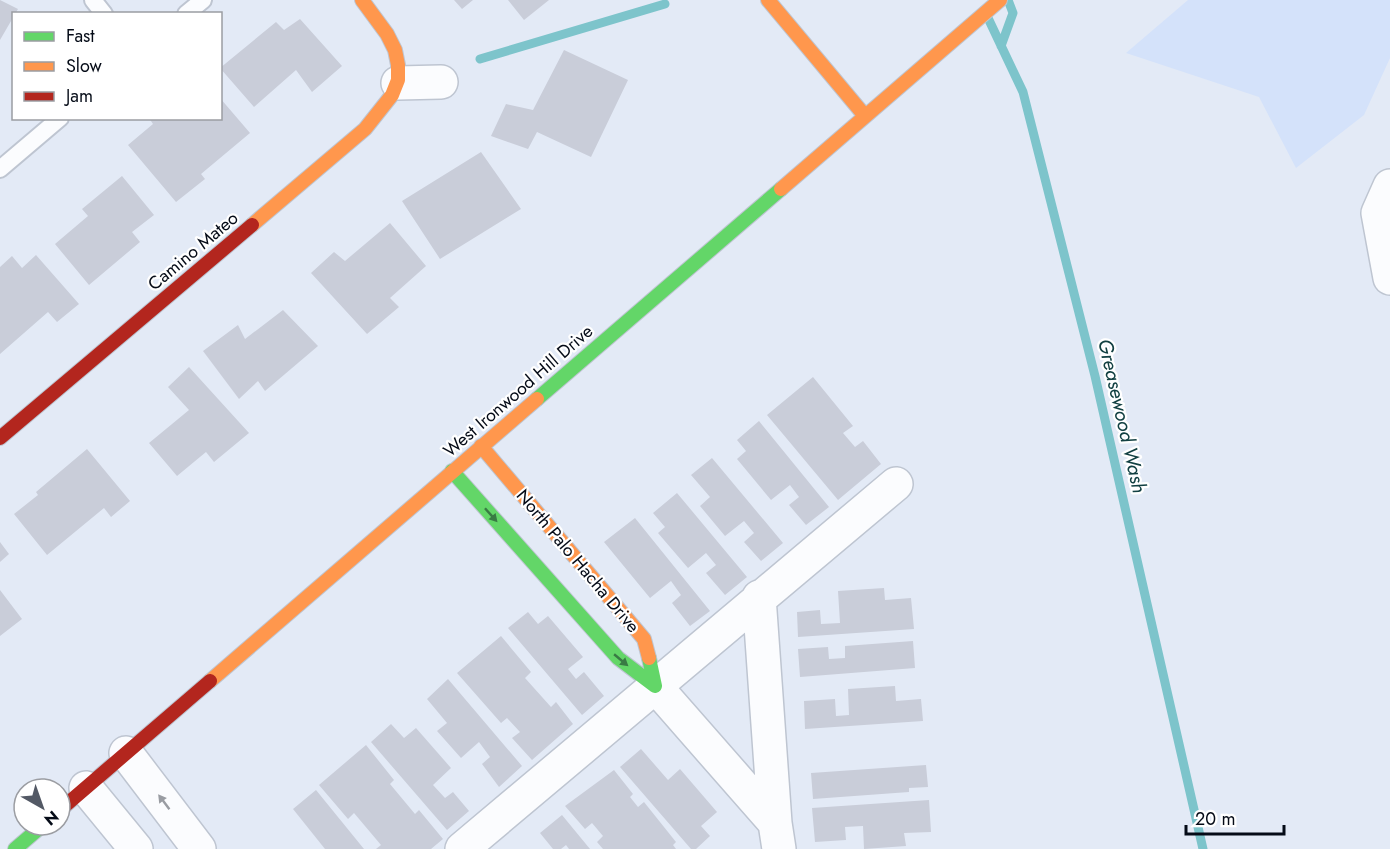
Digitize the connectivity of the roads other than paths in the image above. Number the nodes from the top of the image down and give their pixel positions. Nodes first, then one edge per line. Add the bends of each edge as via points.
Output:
1 (93, 0) edge
2 (203, 0) edge
3 (362, 0) edge
4 (768, 0) edge
5 (1000, 0) edge
6 (102, 12) edge
7 (188, 12) edge
8 (441, 82) dead end
9 (398, 83) junction
10 (866, 116) junction
11 (58, 120) edge
12 (0, 169) edge
13 (1390, 186) edge
14 (1390, 278) edge
15 (0, 438) edge
16 (481, 446) junction
17 (452, 471) junction
18 (896, 484) dead end
19 (586, 596) junction
20 (759, 597) junction
21 (656, 686) junction
22 (126, 753) junction
23 (86, 788) junction
24 (72, 800) edge
25 (777, 836) edge
26 (29, 837) edge
27 (15, 849) edge
28 (136, 849) edge
29 (199, 849) edge
30 (462, 849) edge

1 - 6 lane
2 - 7 lane
3 - 9 street via 390,36
4 - 10 street
5 - 10 street, West Ironwood Hill Drive
8 - 9 street
9 - 15 street, Camino Mateo via 388,106 365,129
10 - 16 street, West Ironwood Hill Drive
11 - 12 lane
13 - 14 street via 1378,213
16 - 17 street, West Ironwood Hill Drive
16 - 19 street, North Palo Hacha Drive
17 -> 19 street, North Palo Hacha Drive
17 - 22 street, West Ironwood Hill Drive
18 - 20 street
19 -> 21 street, North Palo Hacha Drive via 618,658
19 - 21 street, North Palo Hacha Drive via 644,639
20 - 21 street
20 - 25 street, North Palo Hacha Drive
21 - 25 street, North Palo Hacha Drive
21 - 30 street
22 - 23 street, West Ironwood Hill Drive
29 -> 22 street
23 - 24 street, West Ironwood Hill Drive
23 - 28 street
26 - 27 street

